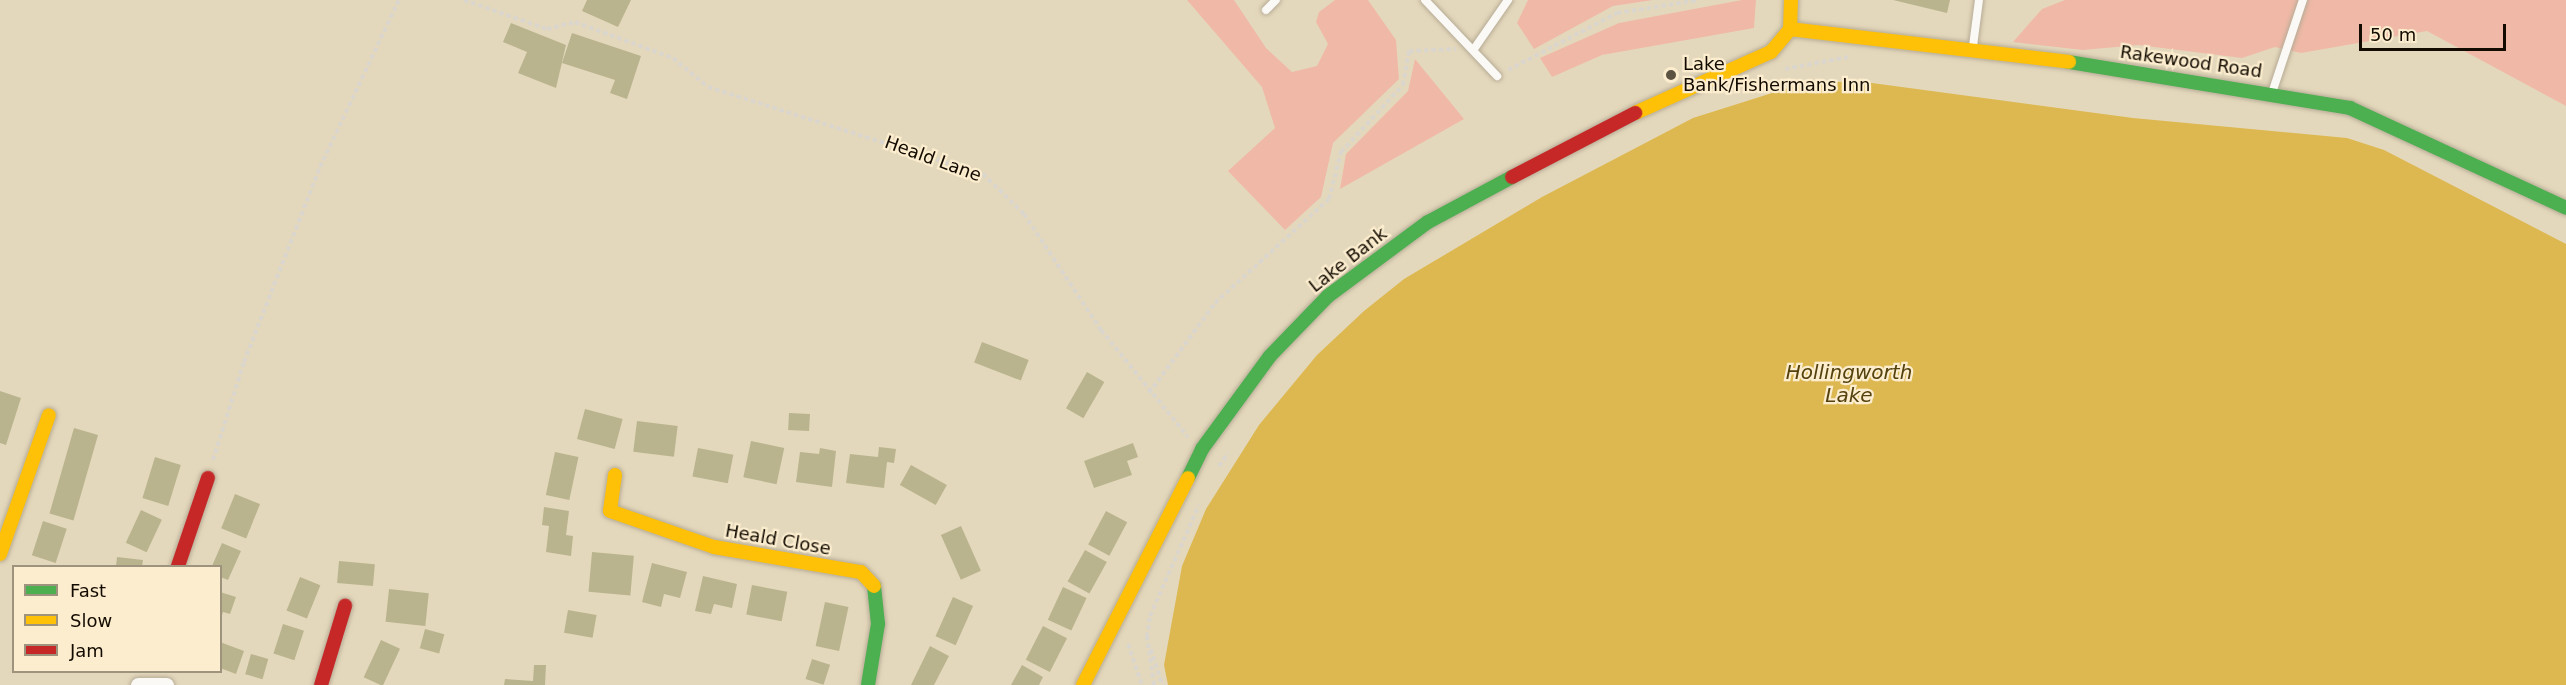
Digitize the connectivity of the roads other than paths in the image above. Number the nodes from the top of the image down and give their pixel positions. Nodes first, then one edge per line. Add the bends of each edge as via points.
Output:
1 (1276, 0) edge
2 (1425, 0) edge
3 (1508, 0) edge
4 (1791, 0) edge
5 (1979, 0) edge
6 (2303, 0) edge
7 (1266, 10) dead end
8 (1790, 29) junction
9 (1972, 48) junction
10 (1474, 49) junction
11 (1497, 76) road end
12 (2272, 92) junction
13 (2566, 208) edge
14 (49, 415) dead end
15 (615, 475) dead end
16 (208, 478) road end
17 (0, 554) edge
18 (179, 565) edge
19 (345, 606) dead end
20 (163, 680) edge
21 (138, 685) edge
22 (321, 685) edge
23 (868, 685) edge
24 (1083, 685) edge

1 - 7 lane
2 - 10 lane
3 - 10 lane
4 - 8 street
5 - 9 lane
6 - 12 lane
8 - 9 street, Rakewood Road
8 - 24 street, Lake Bank via 1771,52 1616,121 1428,222 1328,296 1270,356 1202,449
9 - 12 street, Rakewood Road
10 - 11 lane
12 - 13 street, Rakewood Road via 2350,108
14 - 17 street
15 - 23 street, Heald Close via 610,511 714,547 861,572 876,588 878,624
16 - 18 street
19 - 22 street
20 - 21 street

